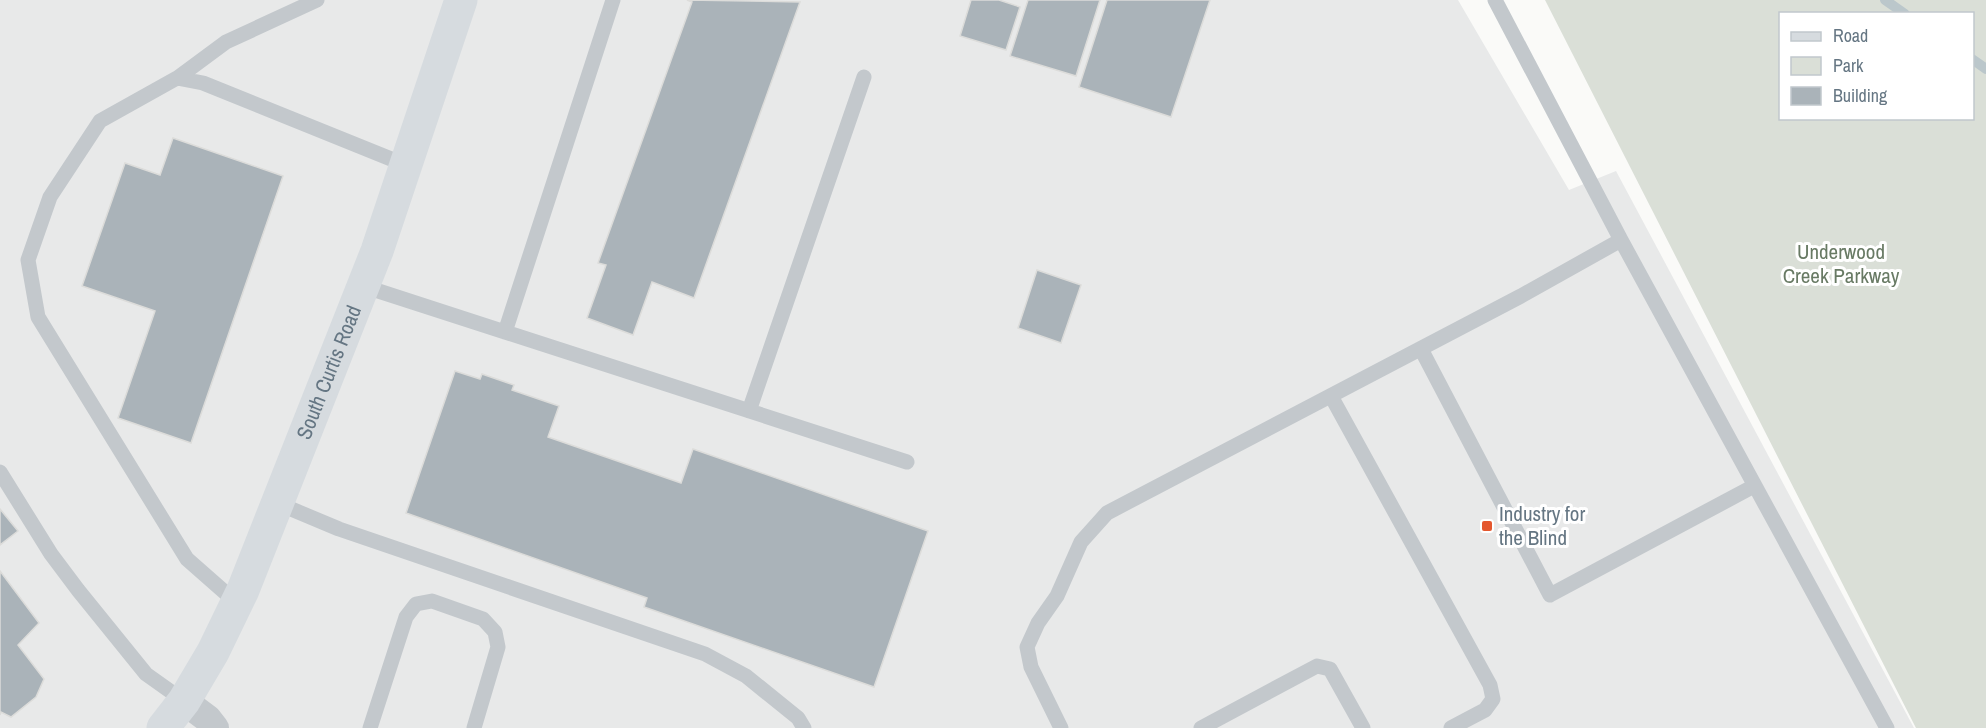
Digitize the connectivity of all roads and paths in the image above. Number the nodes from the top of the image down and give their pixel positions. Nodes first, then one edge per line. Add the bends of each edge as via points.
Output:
1 (317, 0) edge
2 (613, 0) edge
3 (1495, 0) edge
4 (458, 1) edge
5 (864, 77) dead end
6 (176, 79) junction
7 (406, 165) junction
8 (1621, 240) junction
9 (363, 286) junction
10 (505, 332) junction
11 (1421, 348) junction
12 (1331, 396) junction
13 (749, 411) junction
14 (908, 462) dead end
15 (0, 472) edge
16 (1755, 486) junction
17 (278, 503) junction
18 (237, 603) junction
19 (184, 701) junction
20 (164, 728) edge
21 (214, 728) edge
22 (370, 728) edge
23 (474, 728) edge
24 (804, 728) edge
25 (1061, 728) edge
26 (1201, 728) edge
27 (1363, 728) edge
28 (1451, 728) edge
29 (1887, 728) edge

1 - 6 lane via 226,42
2 - 10 lane
3 - 8 lane
4 - 7 street, South Curtis Road
5 - 13 lane
6 - 7 lane via 203,83
6 - 18 lane via 100,121 50,197 28,260 38,317 187,559
7 - 9 street, South Curtis Road
8 - 11 lane
8 - 16 lane
9 - 10 lane
9 - 17 street, South Curtis Road
10 - 13 lane
11 - 12 lane
11 - 16 lane via 1550,595
12 - 25 lane via 1107,513 1081,542 1057,596 1027,647 1031,667
12 - 28 lane via 1490,685 1493,699 1485,710
13 - 14 lane
15 - 19 lane via 78,590 146,674
16 - 29 lane
17 - 18 street, South Curtis Road
17 - 24 lane via 339,529 705,654 746,676 798,718
18 - 19 street, South Curtis Road
19 - 20 street, South Curtis Road
19 - 21 street
22 - 23 lane via 406,617 416,604 432,601 483,619 495,632 498,647
26 - 27 lane via 1317,666 1330,669

